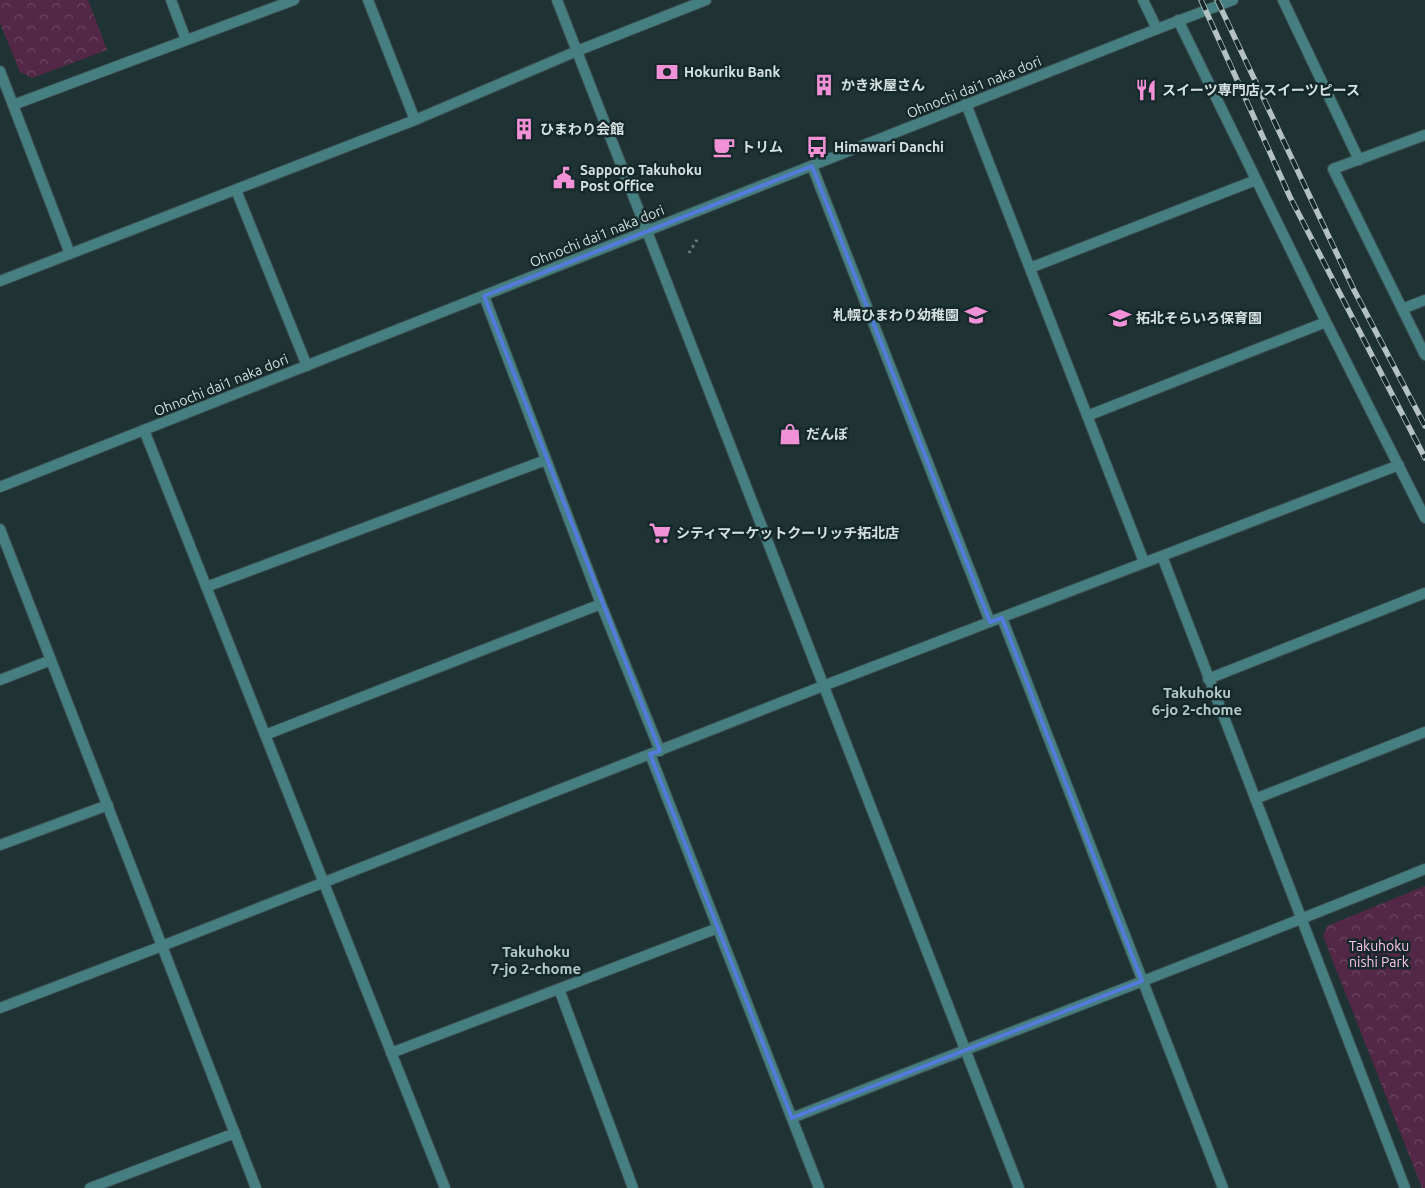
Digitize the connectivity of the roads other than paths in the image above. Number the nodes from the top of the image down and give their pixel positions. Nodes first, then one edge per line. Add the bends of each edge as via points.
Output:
1 (171, 0) edge
2 (294, 0) edge
3 (368, 0) edge
4 (556, 0) edge
5 (706, 0) edge
6 (1143, 0) edge
7 (1233, 0) edge
8 (1283, 0) edge
9 (1178, 20) junction
10 (1157, 29) junction
11 (186, 40) junction
12 (577, 51) junction
13 (0, 71) edge
14 (966, 104) junction
15 (13, 105) junction
16 (415, 120) junction
17 (1425, 135) edge
18 (1359, 160) junction
19 (812, 166) junction
20 (1256, 180) junction
21 (236, 190) junction
22 (646, 232) junction
23 (70, 254) junction
24 (1030, 268) junction
25 (0, 281) edge
26 (484, 296) junction
27 (1425, 300) edge
28 (1402, 309) junction
29 (1326, 322) junction
30 (1425, 356) edge
31 (307, 366) junction
32 (1088, 416) junction
33 (144, 430) junction
34 (546, 460) junction
35 (1399, 466) junction
36 (0, 487) edge
37 (1425, 518) edge
38 (0, 528) edge
39 (1162, 556) junction
40 (1144, 562) junction
41 (206, 587) junction
42 (1425, 593) edge
43 (602, 604) junction
44 (1002, 618) junction
45 (990, 622) junction
46 (51, 660) junction
47 (1208, 678) junction
48 (0, 680) edge
49 (823, 686) junction
50 (1425, 732) edge
51 (265, 736) junction
52 (660, 750) junction
53 (650, 754) junction
54 (1255, 799) junction
55 (108, 805) junction
56 (0, 846) edge
57 (1425, 870) edge
58 (324, 882) junction
59 (1301, 920) junction
60 (718, 928) junction
61 (162, 946) junction
62 (1142, 981) junction
63 (559, 989) junction
64 (0, 1008) edge
65 (965, 1049) junction
66 (391, 1053) junction
67 (792, 1118) junction
68 (235, 1133) junction
69 (90, 1188) edge
70 (256, 1188) edge
71 (444, 1188) edge
72 (633, 1188) edge
73 (819, 1188) edge
74 (1019, 1188) edge
75 (1223, 1188) edge
76 (1405, 1188) edge

1 - 11 street
2 - 11 street
3 - 16 street
4 - 12 street
5 - 12 street
6 - 10 street
7 - 9 street, Ohnochi dai1 naka dori
8 - 18 street
9 - 10 street, Ohnochi dai1 naka dori
9 - 20 street
10 - 14 street, Ohnochi dai1 naka dori
11 - 15 street
12 - 16 street
12 - 22 street
13 - 15 street
14 - 19 street, Ohnochi dai1 naka dori
14 - 24 street
15 - 23 street
16 - 21 street
17 - 18 street
18 - 28 street via 1333,169
19 - 22 street, Ohnochi dai1 naka dori
19 - 45 street
20 - 24 street
20 - 29 street
21 - 23 street
21 - 31 street
22 - 26 street, Ohnochi dai1 naka dori
22 - 49 street
23 - 25 street
24 - 32 street
26 - 31 street, Ohnochi dai1 naka dori
26 - 34 street
27 - 28 street
28 - 30 street
29 - 32 street
29 - 35 street
31 - 33 street, Ohnochi dai1 naka dori
32 - 40 street
33 - 36 street, Ohnochi dai1 naka dori
33 - 41 street
34 - 41 street
34 - 43 street
35 - 37 street
35 - 39 street
38 - 46 street
39 - 40 street
39 - 47 street
40 - 44 street
41 - 51 street
42 - 47 street
43 - 51 street
43 - 52 street
44 - 45 street
44 - 62 street
45 - 49 street
46 - 48 street
46 - 55 street
47 - 54 street
49 - 52 street
49 - 65 street
50 - 54 street
51 - 58 street
52 - 53 street
53 - 58 street
53 - 60 street
54 - 59 street
55 - 56 street
55 - 61 street
57 - 59 street
58 - 61 street
58 - 66 street
59 - 62 street
59 - 76 street
60 - 63 street
60 - 67 street
61 - 64 street
61 - 68 street
62 - 65 street
62 - 75 street
63 - 66 street
63 - 72 street
65 - 67 street
65 - 74 street
66 - 71 street
67 - 73 street
68 - 69 street
68 - 70 street

